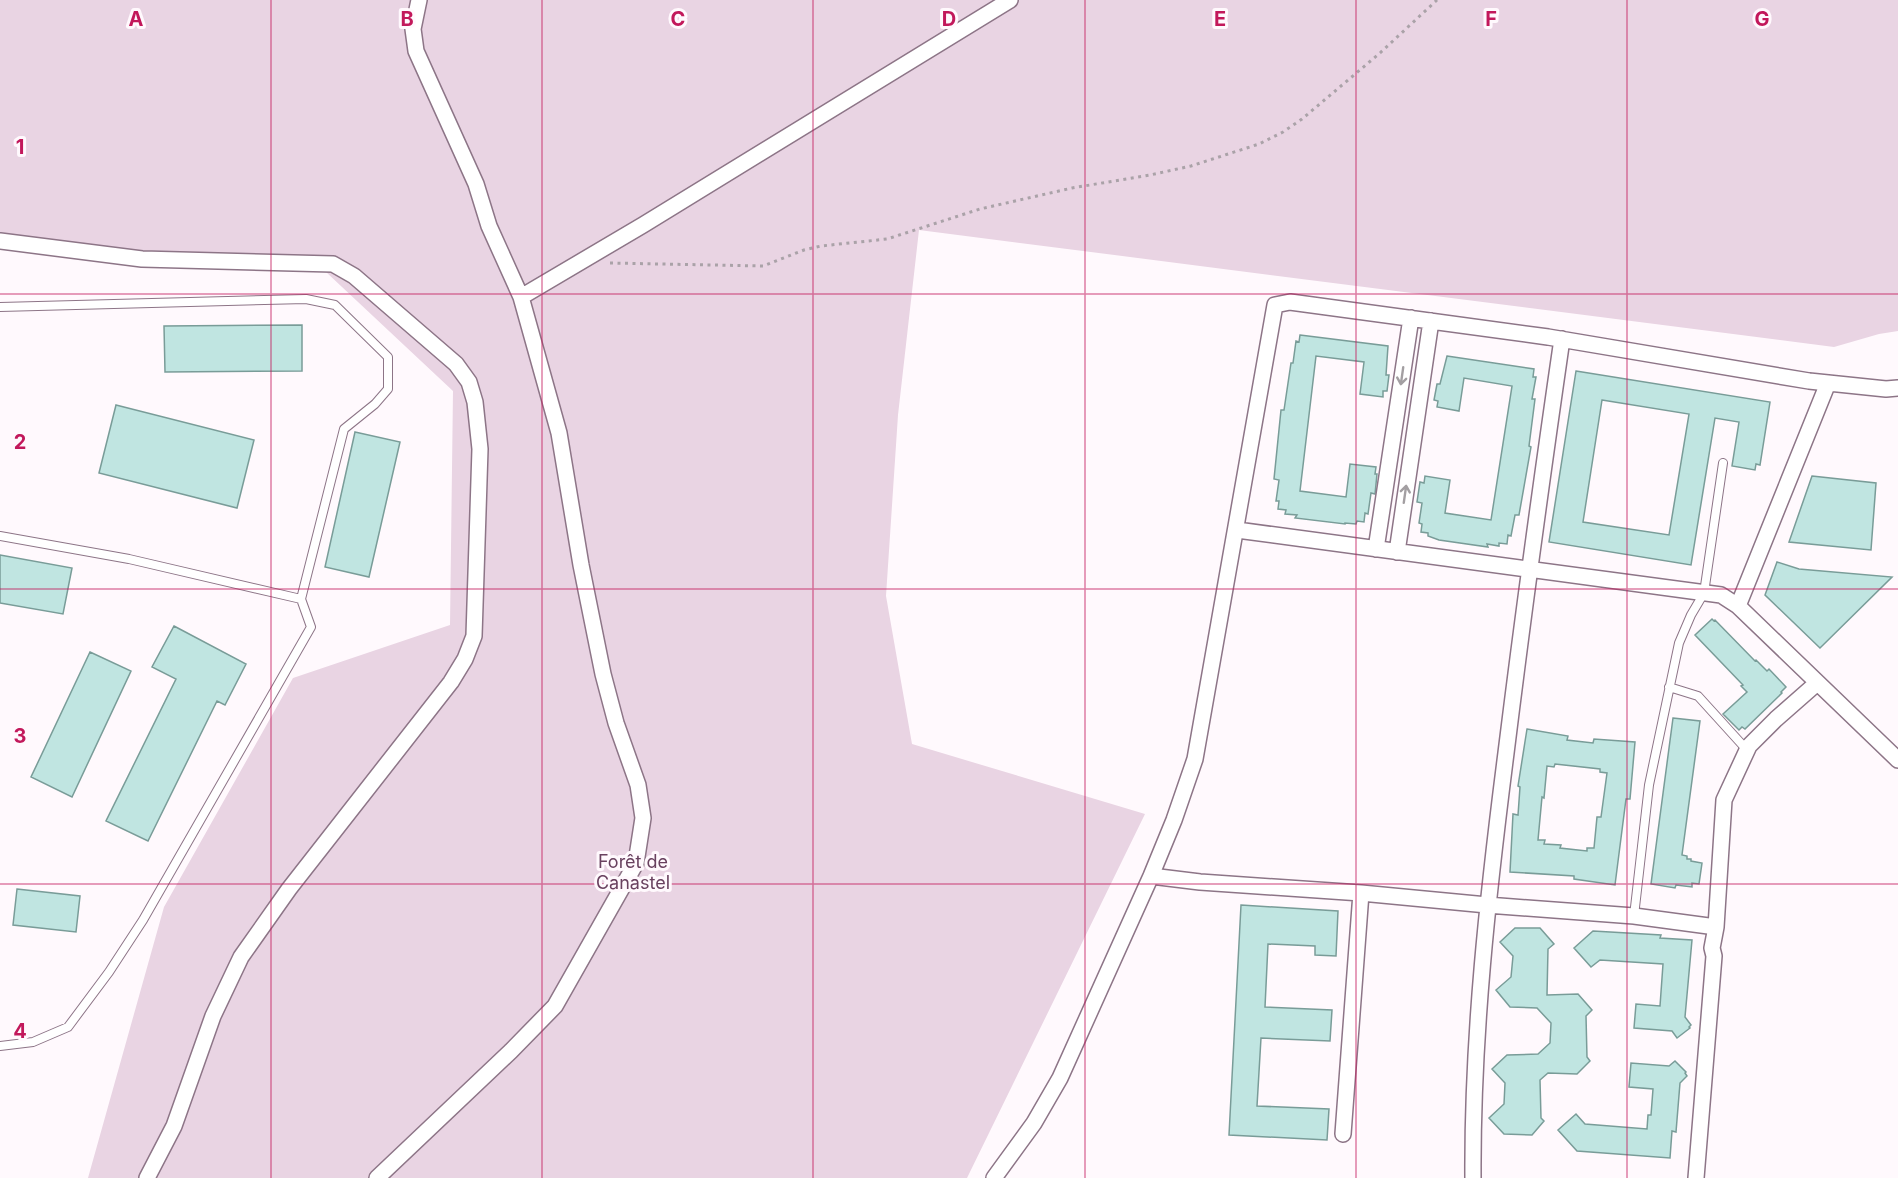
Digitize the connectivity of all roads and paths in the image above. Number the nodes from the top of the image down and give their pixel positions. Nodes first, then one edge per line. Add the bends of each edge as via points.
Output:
1 (419, 0) edge
2 (1010, 0) edge
3 (1437, 0) edge
4 (0, 241) edge
5 (581, 262) junction
6 (521, 297) junction
7 (0, 307) edge
8 (1411, 318) junction
9 (1431, 321) junction
10 (1562, 339) junction
11 (1828, 383) junction
12 (1898, 388) edge
13 (1723, 463) dead end
14 (1389, 465) junction
15 (1409, 467) junction
16 (1237, 530) junction
17 (0, 536) edge
18 (1376, 549) junction
19 (1397, 552) junction
20 (1529, 570) junction
21 (1704, 593) junction
22 (301, 599) junction
23 (1738, 606) junction
24 (1817, 683) junction
25 (1669, 687) junction
26 (1747, 750) junction
27 (1898, 760) edge
28 (1151, 876) junction
29 (1361, 893) junction
30 (1486, 905) junction
31 (1634, 916) junction
32 (1716, 927) junction
33 (0, 1046) edge
34 (1343, 1134) dead end
35 (147, 1178) edge
36 (377, 1178) edge
37 (994, 1178) edge
38 (1473, 1178) edge
39 (1696, 1178) edge

1 - 6 street via 413,29 416,51
2 - 5 street
3 - 5 path via 1363,68 1283,132 1191,166 980,209 887,238 821,246 763,266
4 - 35 street via 142,259 333,264 354,276 456,364 469,382 475,402 480,449 474,636 465,659 241,957 213,1016 174,1126
5 - 6 street
6 - 36 street via 559,433 603,674 638,785 643,818 641,837 636,864 555,1006
7 - 22 lane via 306,299 335,305 381,349 388,357 388,388 345,429
8 - 9 street
8 -> 14 street
8 - 16 street via 1290,302 1275,305
9 - 10 street
9 - 15 street
10 - 11 street
10 - 20 street
11 - 12 street
11 - 23 street
13 - 21 lane
14 - 15 street
14 - 18 street
19 -> 15 street
16 - 18 street
16 - 28 street via 1195,759
17 - 22 lane
18 - 19 street
19 - 20 street
20 - 21 street
20 - 30 street
21 - 23 street via 1721,595
21 - 25 lane via 1679,644
22 - 33 lane via 311,627 143,920 109,972 68,1027 33,1042
23 - 24 street
24 - 26 street
24 - 27 street
25 - 26 lane via 1698,696
25 - 31 lane via 1649,785
26 - 32 street via 1724,800
28 - 29 street
28 - 37 street via 1060,1078 1034,1123
29 - 30 street
29 - 34 street
30 - 31 street
30 - 38 street
31 - 32 street
32 - 39 street

